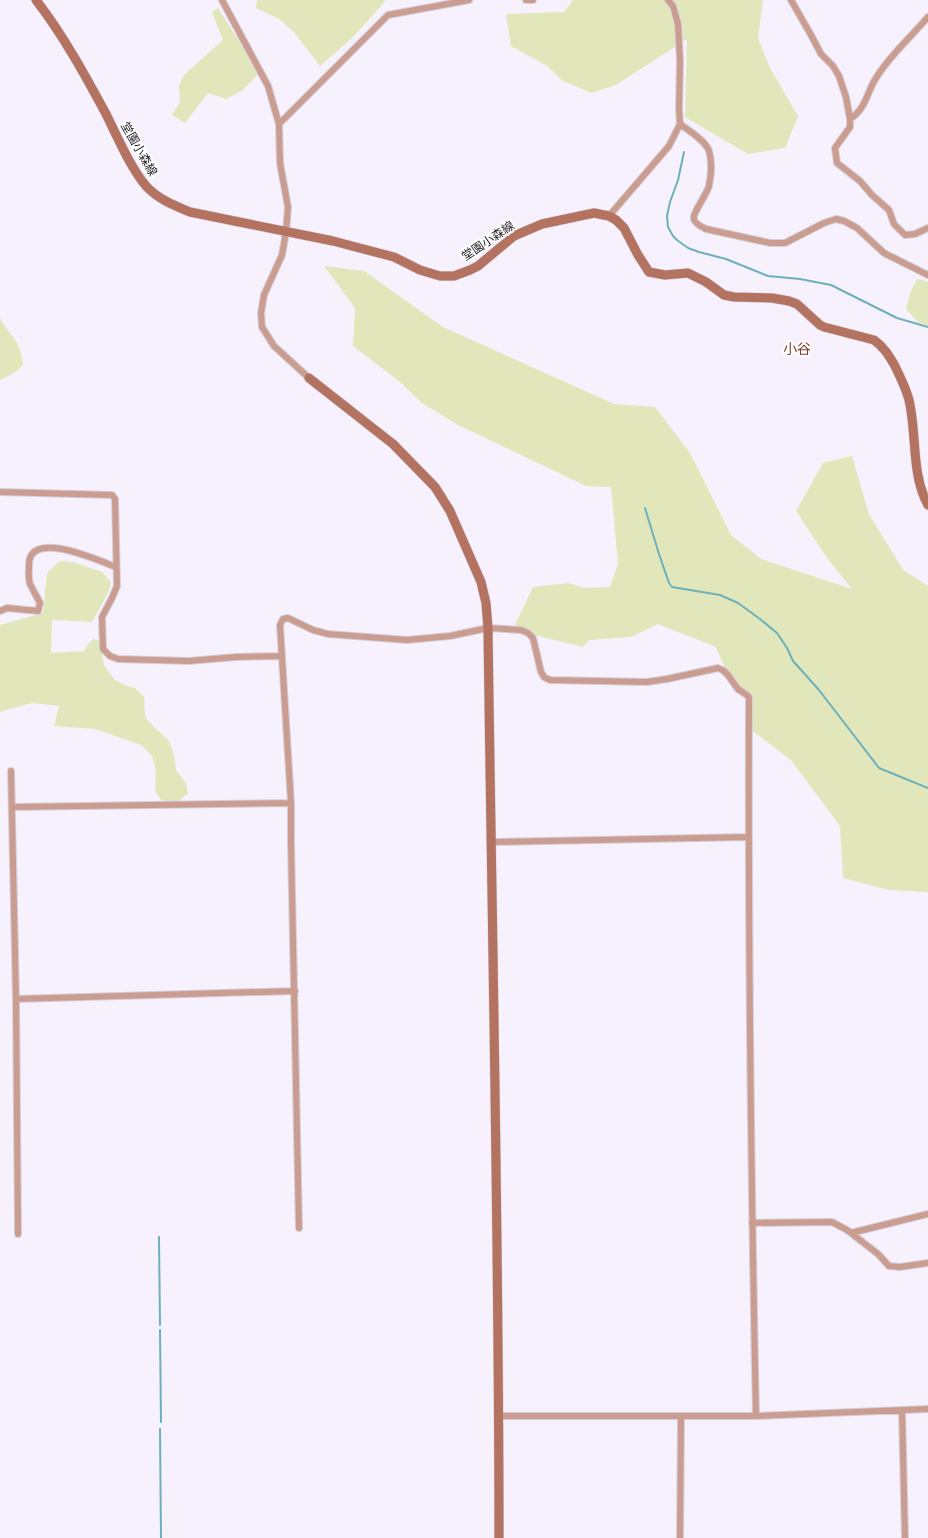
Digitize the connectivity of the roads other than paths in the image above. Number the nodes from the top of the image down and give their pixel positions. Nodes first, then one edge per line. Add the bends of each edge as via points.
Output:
1 (36, 0) edge
2 (222, 0) edge
3 (469, 0) edge
4 (526, 0) edge
5 (533, 0) edge
6 (668, 0) edge
7 (791, 0) edge
8 (928, 17) edge
9 (850, 119) junction
10 (279, 124) junction
11 (680, 124) junction
12 (609, 216) junction
13 (928, 228) edge
14 (286, 232) junction
15 (928, 275) edge
16 (309, 378) joint
17 (0, 492) edge
18 (928, 505) edge
19 (116, 567) junction
20 (0, 611) edge
21 (488, 628) junction
22 (282, 656) junction
23 (11, 771) dead end
24 (291, 804) junction
25 (12, 807) junction
26 (748, 837) junction
27 (491, 842) junction
28 (295, 991) junction
29 (16, 999) junction
30 (928, 1214) edge
31 (752, 1223) junction
32 (299, 1228) dead end
33 (851, 1233) junction
34 (18, 1234) dead end
35 (928, 1263) edge
36 (928, 1409) edge
37 (902, 1410) junction
38 (499, 1416) junction
39 (681, 1416) junction
40 (756, 1416) junction
41 (499, 1538) edge
42 (680, 1538) edge
43 (905, 1538) edge

1 - 14 street, 堂園小森線 via 62,38 129,160 146,185 162,200 190,212
2 - 10 street via 268,86
3 - 10 street via 388,16
4 - 5 street
6 - 11 street via 673,6 678,24
7 - 9 street via 821,54 839,76
8 - 9 street via 903,43 876,78 870,94 856,115
9 - 13 street via 850,127 835,148 837,163 860,181 889,210 894,224 905,235
10 - 14 street via 280,163 288,207
11 - 12 street via 669,146
11 - 15 street via 694,134 709,151 708,187 694,214 694,220 699,225 706,229 770,243 785,243 836,219 857,228 884,253
12 - 14 street, 堂園小森線 via 594,213 542,224 514,236 478,266 454,276 440,276 394,258 333,241
12 - 18 street via 624,228 649,272 665,275 688,273 724,295 789,301 797,304 824,327 874,340 880,344 901,378 909,400 917,468
14 - 16 street via 282,255 264,296 262,327 274,346
16 - 21 street via 393,444 435,487 450,511 481,582
17 - 19 street via 112,495 115,499
19 - 20 street via 67,550 44,547 34,553 29,561 30,582 40,603 38,611 7,608
19 - 22 street via 117,586 102,617 103,649 110,656 118,659 189,661
21 - 22 street via 450,636 407,640 328,634 288,618 280,625
21 - 26 street via 521,630 528,633 533,638 541,672 550,680 647,682 718,668 724,670 749,697
21 - 27 street
22 - 24 street
23 - 25 street
24 - 25 street
24 - 28 street
25 - 29 street
26 - 27 street
26 - 31 street
27 - 38 street
28 - 29 street
28 - 32 street
29 - 34 street
30 - 33 street
31 - 33 street via 832,1222
31 - 40 street
33 - 35 street via 889,1266
36 - 37 street
37 - 40 street
37 - 43 street
38 - 39 street
38 - 41 street
39 - 40 street
39 - 42 street

